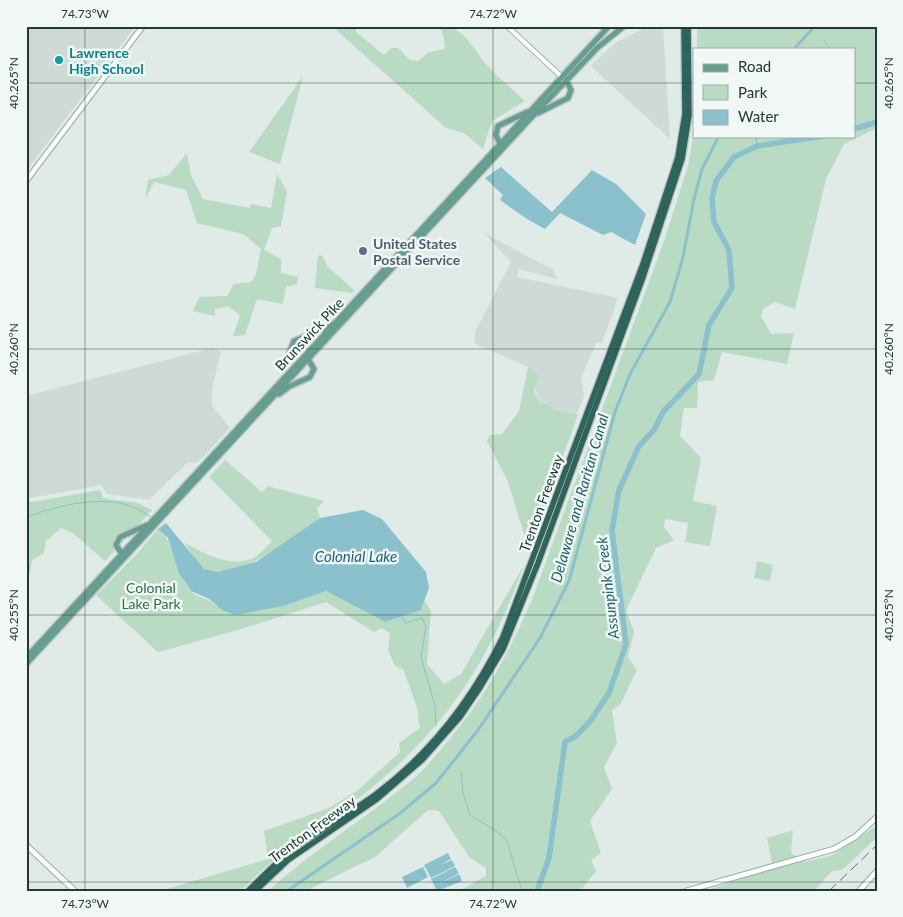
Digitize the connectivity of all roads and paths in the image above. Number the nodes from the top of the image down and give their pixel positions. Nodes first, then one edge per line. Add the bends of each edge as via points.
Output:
1 (143, 26) edge
2 (507, 26) edge
3 (609, 26) edge
4 (624, 26) edge
5 (684, 26) edge
6 (688, 26) edge
7 (564, 78) junction
8 (539, 102) junction
9 (528, 120) junction
10 (505, 144) junction
11 (26, 181) edge
12 (343, 314) junction
13 (289, 354) dead end
14 (308, 359) junction
15 (265, 405) junction
16 (161, 515) junction
17 (152, 523) junction
18 (122, 554) junction
19 (26, 658) edge
20 (26, 664) edge
21 (877, 817) edge
22 (26, 845) edge
23 (877, 871) edge
24 (260, 882) junction
25 (75, 891) edge
26 (248, 891) edge
27 (255, 891) edge
28 (686, 891) edge
29 (859, 891) edge

1 - 11 main road
2 - 7 street
3 - 7 main road, Brunswick Pike
4 - 7 main road, Brunswick Pike
5 - 24 highway, Trenton Freeway via 685,114 678,157 643,264 504,637 476,686 422,754 375,795 304,841
6 - 24 highway, Trenton Freeway via 689,115 682,159 643,277 534,572 502,649 460,717 422,760 377,798
7 - 8 main road, Brunswick Pike
7 - 9 main road, Brunswick Pike
7 - 9 main road via 571,90 568,98
8 - 10 main road, Brunswick Pike
8 - 10 main road via 498,126 496,135
9 - 10 main road, Brunswick Pike
10 - 12 main road, Brunswick Pike
10 - 14 main road, Brunswick Pike
12 - 13 main road via 319,331 294,341
12 - 16 main road, Brunswick Pike
14 - 15 main road, Brunswick Pike
14 - 15 main road via 314,369 310,377 290,386
15 - 16 main road, Brunswick Pike
16 - 17 main road, Brunswick Pike
17 - 18 main road, Brunswick Pike
17 - 18 main road via 120,537 116,545
17 - 20 main road, Brunswick Pike
18 - 19 main road, Brunswick Pike
21 - 28 main road via 855,837 834,849
22 - 25 main road
23 - 29 main road
24 - 26 highway, Trenton Freeway
24 - 27 highway, Trenton Freeway

